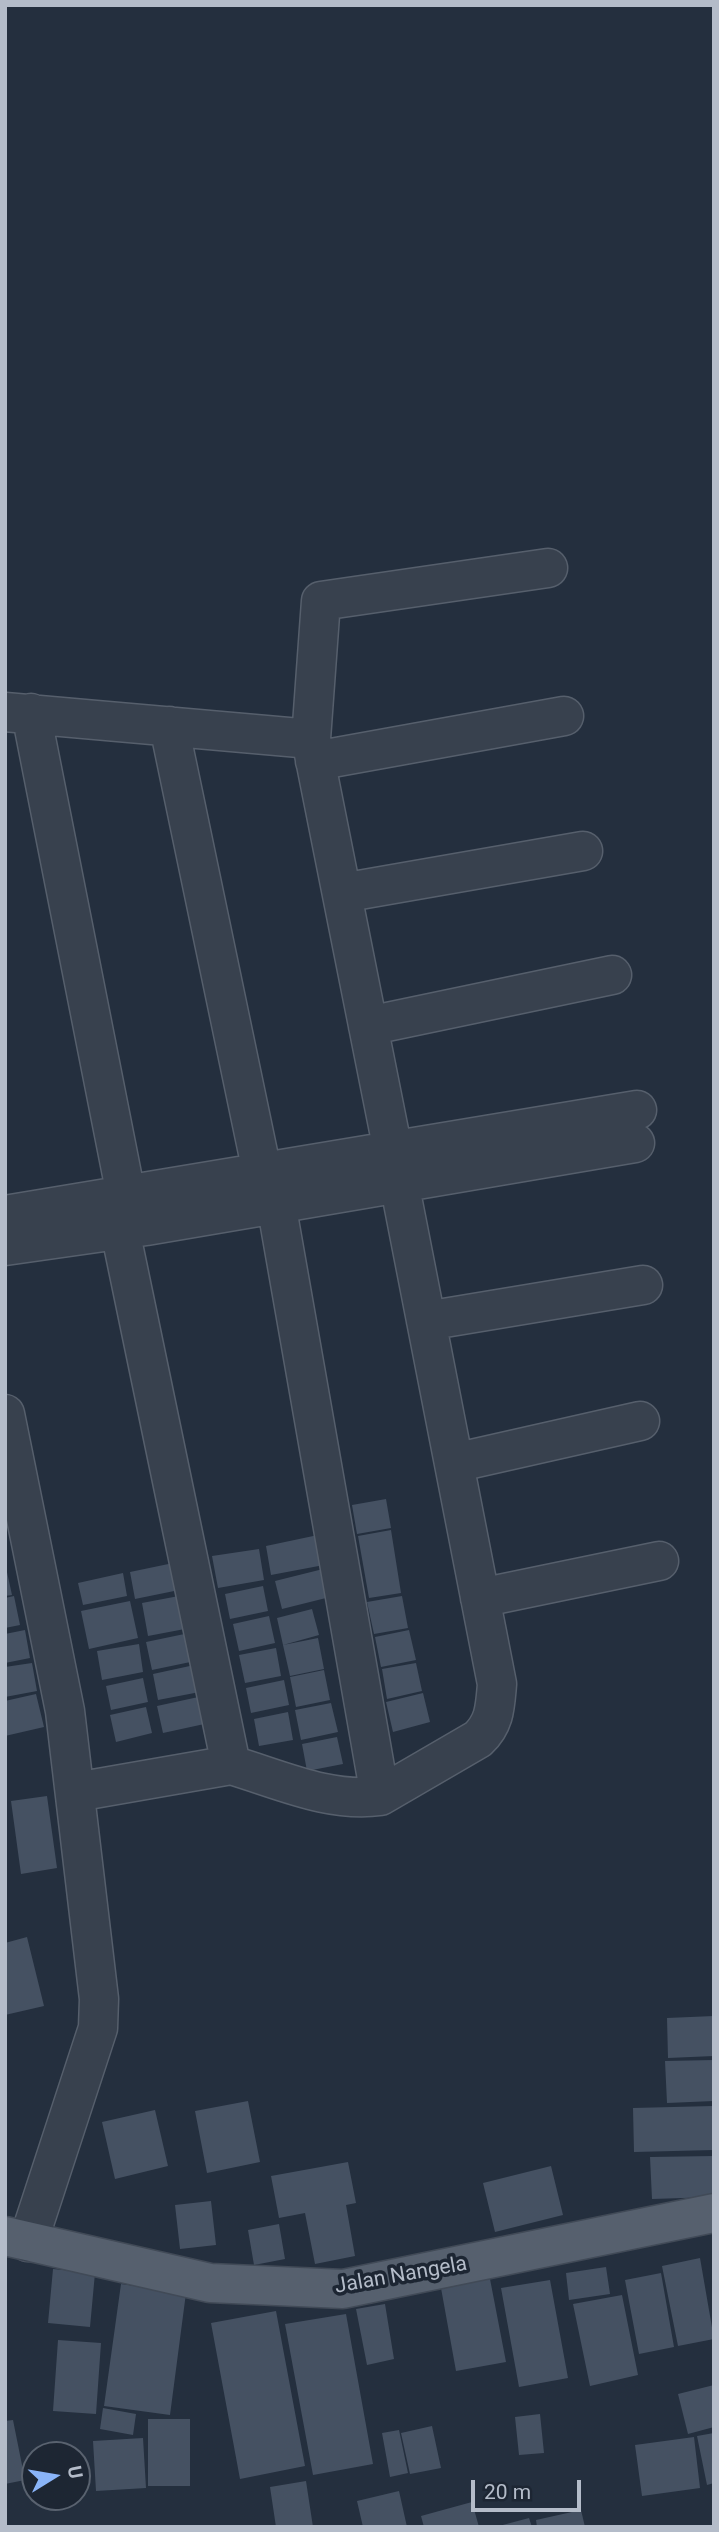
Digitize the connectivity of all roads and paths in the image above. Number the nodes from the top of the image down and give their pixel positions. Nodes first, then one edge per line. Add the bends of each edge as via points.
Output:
1 (548, 568) dead end
2 (18, 712) edge
3 (564, 716) dead end
4 (169, 726) junction
5 (313, 750) junction
6 (583, 851) dead end
7 (342, 894) junction
8 (612, 975) dead end
9 (368, 1026) junction
10 (636, 1126) dead end
11 (396, 1166) junction
12 (269, 1188) junction
13 (123, 1212) junction
14 (5, 1215) edge
15 (5, 1246) edge
16 (643, 1286) dead end
17 (426, 1321) junction
18 (5, 1414) edge
19 (640, 1421) dead end
20 (454, 1463) junction
21 (659, 1561) dead end
22 (480, 1598) junction
23 (231, 1765) junction
24 (76, 1792) junction
25 (380, 1796) junction
26 (714, 2213) edge
27 (17, 2239) edge

1 - 5 street via 321,601
2 - 4 street
2 - 13 street
3 - 5 street
4 - 5 street
4 - 12 street
5 - 7 street
6 - 7 street
7 - 9 street
8 - 9 street
9 - 11 street
10 - 11 street
11 - 12 street
11 - 17 street
12 - 13 street
12 - 25 street
13 - 14 street
13 - 15 street
13 - 23 street
16 - 17 street
17 - 20 street
18 - 24 street via 65,1711
19 - 20 street
20 - 22 street
21 - 22 street
22 - 25 street via 497,1684 495,1716 488,1730
23 - 24 street
23 - 25 street via 335,1797
24 - 27 street via 99,1999 98,2028
26 - 27 main road, Jalan Nangela via 343,2289 210,2283

